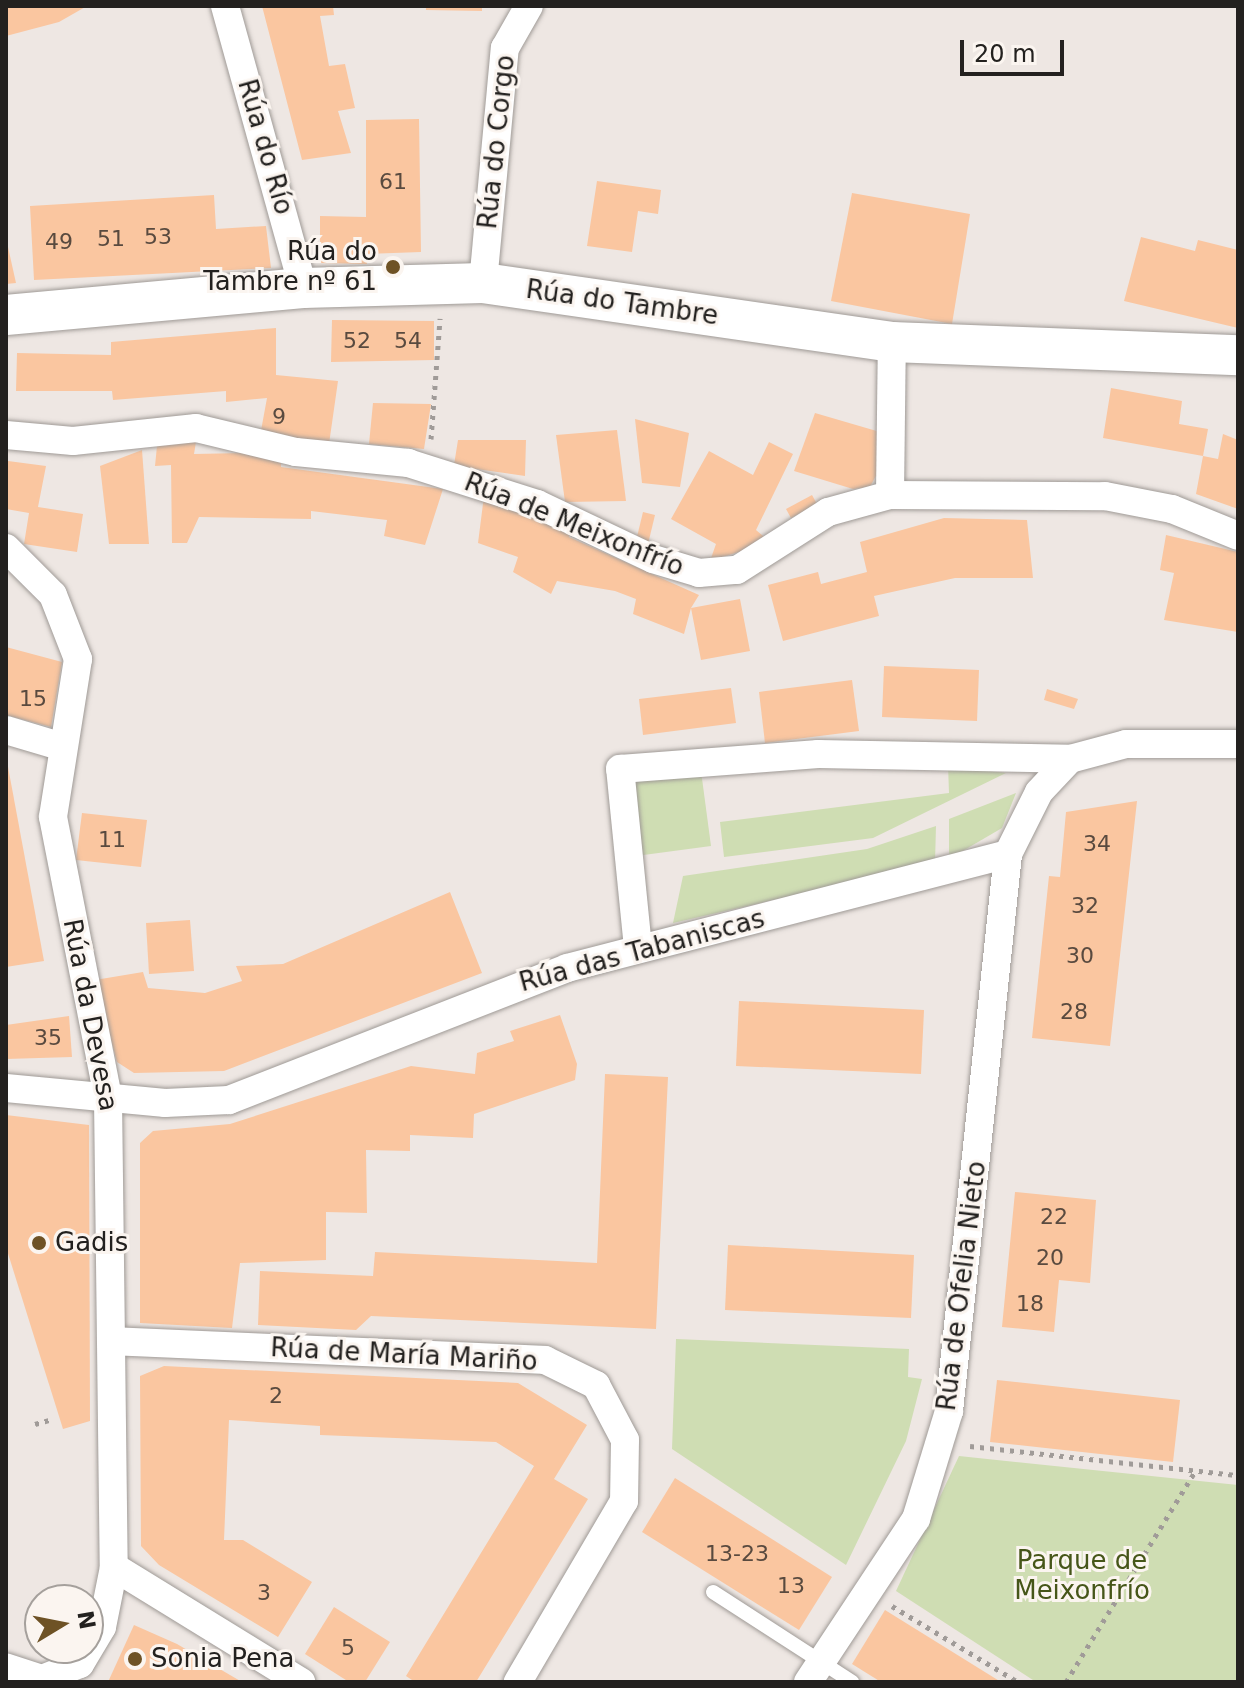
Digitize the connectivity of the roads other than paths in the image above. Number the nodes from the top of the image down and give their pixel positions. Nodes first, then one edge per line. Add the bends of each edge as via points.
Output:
1 (225, 6) edge
2 (529, 6) edge
3 (483, 283) junction
4 (303, 288) junction
5 (6, 315) edge
6 (892, 342) junction
7 (1238, 355) edge
8 (6, 435) edge
9 (890, 495) junction
10 (1238, 536) edge
11 (6, 548) edge
12 (6, 730) edge
13 (1238, 744) edge
14 (63, 747) junction
15 (1070, 759) junction
16 (1008, 854) junction
17 (638, 948) junction
18 (6, 1088) edge
19 (108, 1098) junction
20 (112, 1341) junction
21 (114, 1567) junction
22 (713, 1592) dead end
23 (6, 1667) edge
24 (815, 1672) edge
25 (301, 1682) edge
26 (518, 1682) edge
27 (852, 1682) edge

1 - 4 street, Rúa do Río
2 - 3 street, Rúa do Corgo via 505,48
3 - 4 main road, Rúa do Tambre
3 - 6 main road, Rúa do Tambre
4 - 5 main road, Rúa do Tambre
6 - 7 main road, Rúa do Tambre
6 - 9 street
8 - 9 street, Rúa de Meixonfrío via 73,441 196,428 264,447 423,467 537,504 653,559 699,573 737,570 828,512
9 - 10 street, Rúa de Meixonfrío via 1105,496 1172,509
11 - 14 street, Rúa da Devesa via 53,595 74,640 77,686
12 - 14 street
13 - 15 street via 1126,744
14 - 19 street, Rúa da Devesa via 53,817
15 - 16 street via 1039,792
15 - 17 street via 832,753 620,769
16 - 17 street, Rúa das Tabaniscas
16 - 24 street, Rúa de Ofelia Nieto via 957,1357 941,1443 916,1519
17 - 19 street, Rúa das Tabaniscas via 519,983 229,1100
18 - 19 street, Rúa das Tabaniscas
19 - 20 street, Rúa da Devesa
20 - 21 street, Rúa da Devesa
20 - 26 street, Rúa de María Mariño via 545,1360 596,1385 625,1440 624,1501
21 - 23 street, Rúa da Devesa via 102,1627 80,1664 42,1679
21 - 25 street
22 - 24 lane
24 - 27 lane

